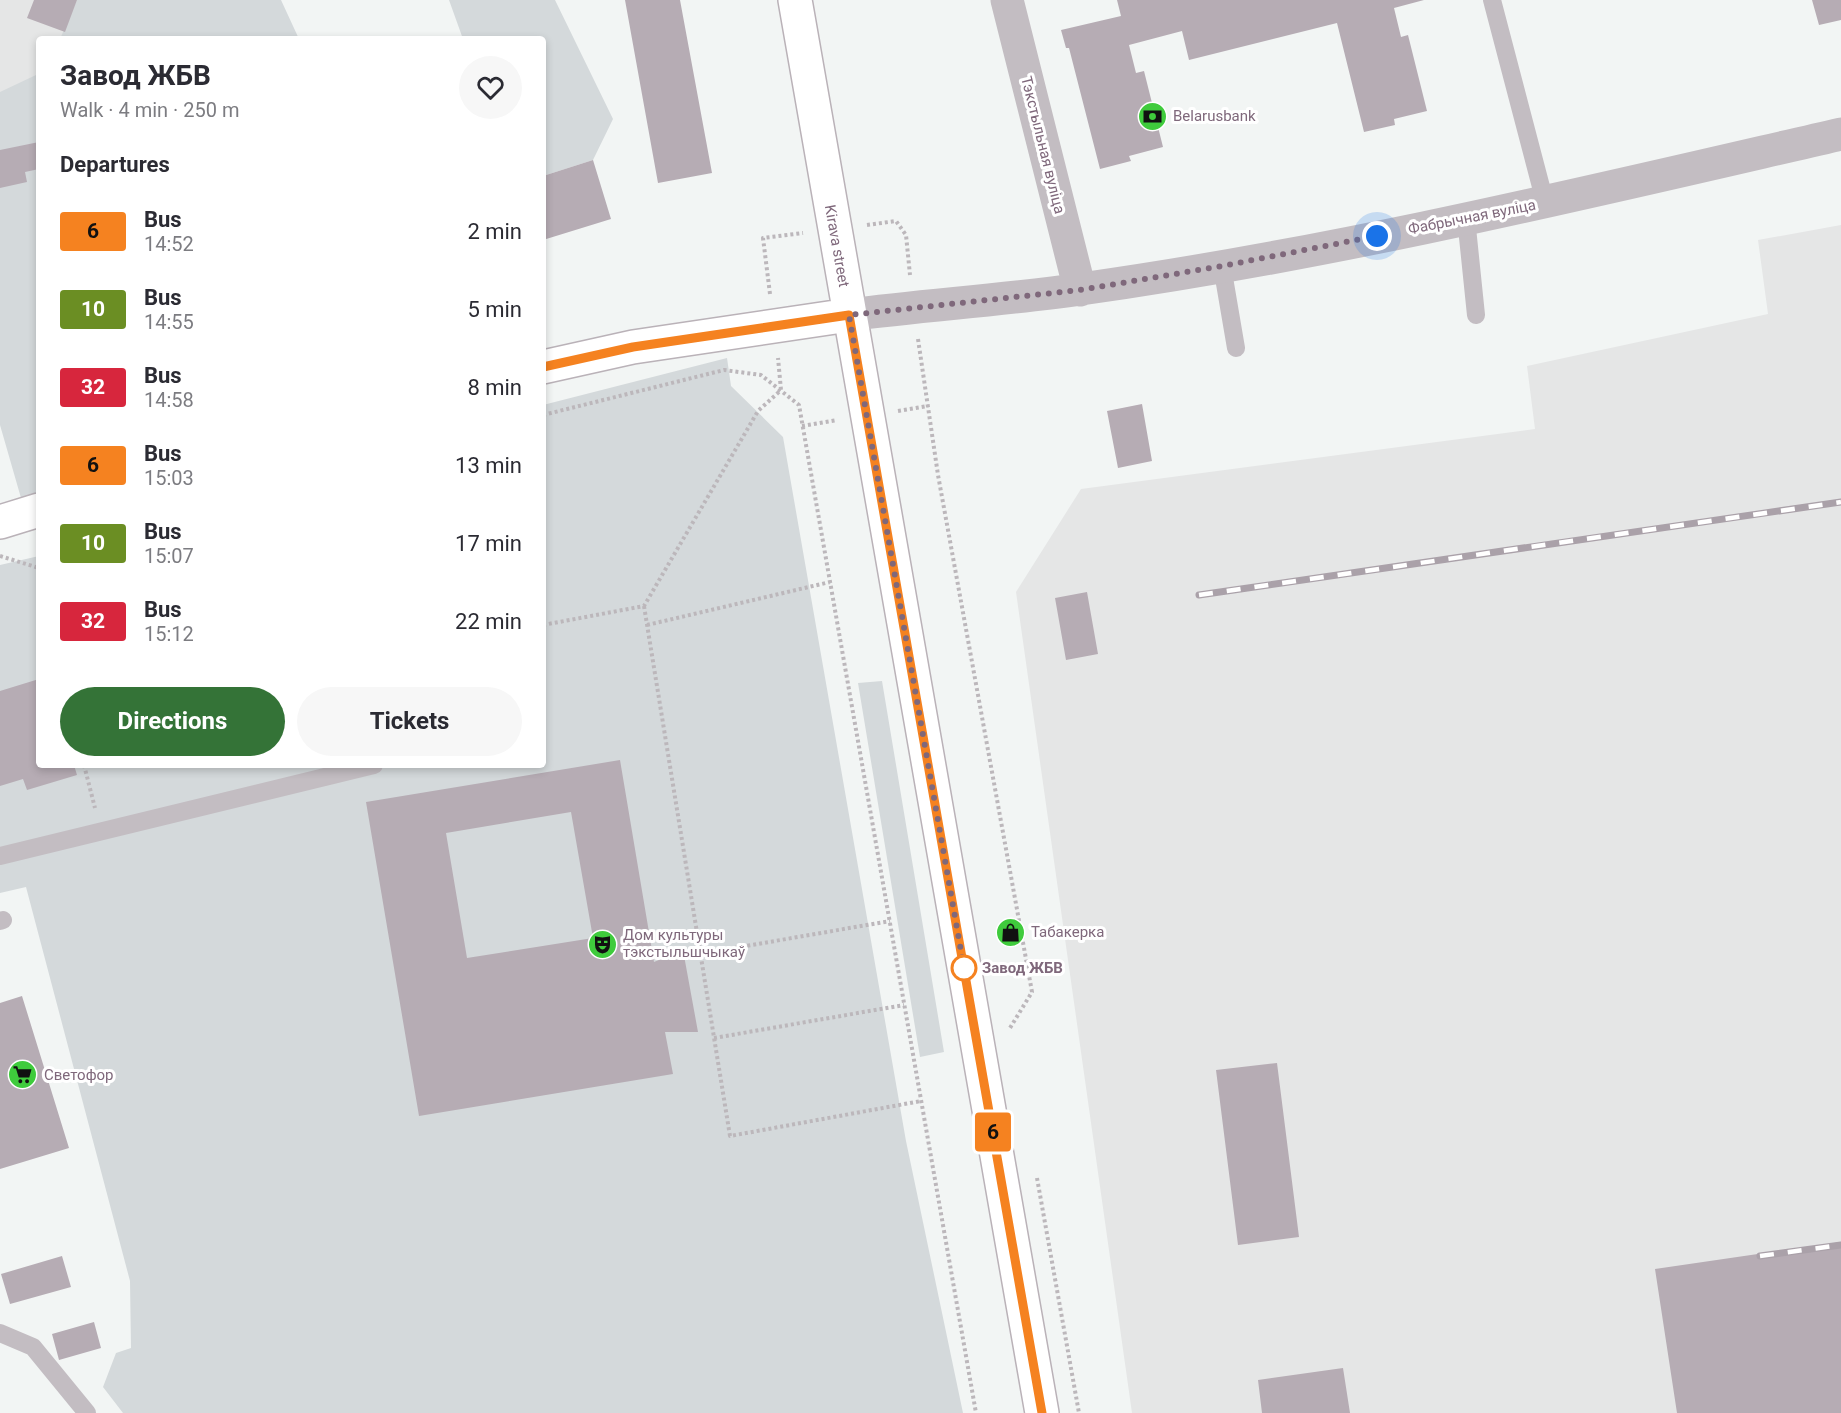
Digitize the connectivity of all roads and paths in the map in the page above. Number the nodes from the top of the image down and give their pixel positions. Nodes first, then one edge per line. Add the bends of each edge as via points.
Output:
1 (795, 0) edge
2 (1007, 0) edge
3 (1492, 0) edge
4 (1841, 134) edge
5 (1545, 202) junction
6 (1466, 218) junction
7 (1222, 266) junction
8 (1080, 290) junction
9 (849, 315) junction
10 (1476, 315) dead end
11 (1236, 348) dead end
12 (546, 366) edge
13 (782, 390) junction
14 (546, 414) edge
15 (36, 511) edge
16 (0, 522) edge
17 (0, 556) edge
18 (36, 567) edge
19 (830, 582) junction
20 (644, 606) junction
21 (546, 625) edge
22 (647, 626) junction
23 (85, 768) edge
24 (362, 768) edge
25 (101, 831) junction
26 (0, 856) edge
27 (890, 921) junction
28 (700, 954) junction
29 (904, 1005) junction
30 (714, 1038) junction
31 (921, 1100) junction
32 (0, 1333) edge
33 (87, 1413) edge
34 (976, 1413) edge
35 (1042, 1413) edge

1 - 9 main road, Kirava street
2 - 8 street, Тэкстыльная вуліца
3 - 5 lane
4 - 5 street, Фабрычная вуліца
5 - 6 street, Фабрычная вуліца
6 - 7 street, Фабрычная вуліца
6 - 10 lane
7 - 8 street, Фабрычная вуліца
7 - 11 lane
8 - 9 street, Фабрычная вуліца
9 - 12 main road via 633,347
9 - 35 main road, Kirava street
13 - 14 path via 761,375 724,370
13 - 19 path via 799,405
13 - 20 path via 758,411
15 - 16 main road
17 - 18 path
19 - 22 path
19 - 27 path
20 - 21 path
20 - 22 path
22 - 28 path
23 - 25 path
24 - 25 lane
25 - 26 lane
27 - 28 path
27 - 29 path
28 - 30 path
29 - 30 path
29 - 31 path
30 - 31 path via 730,1136
31 - 34 path
32 - 33 lane via 33,1347

